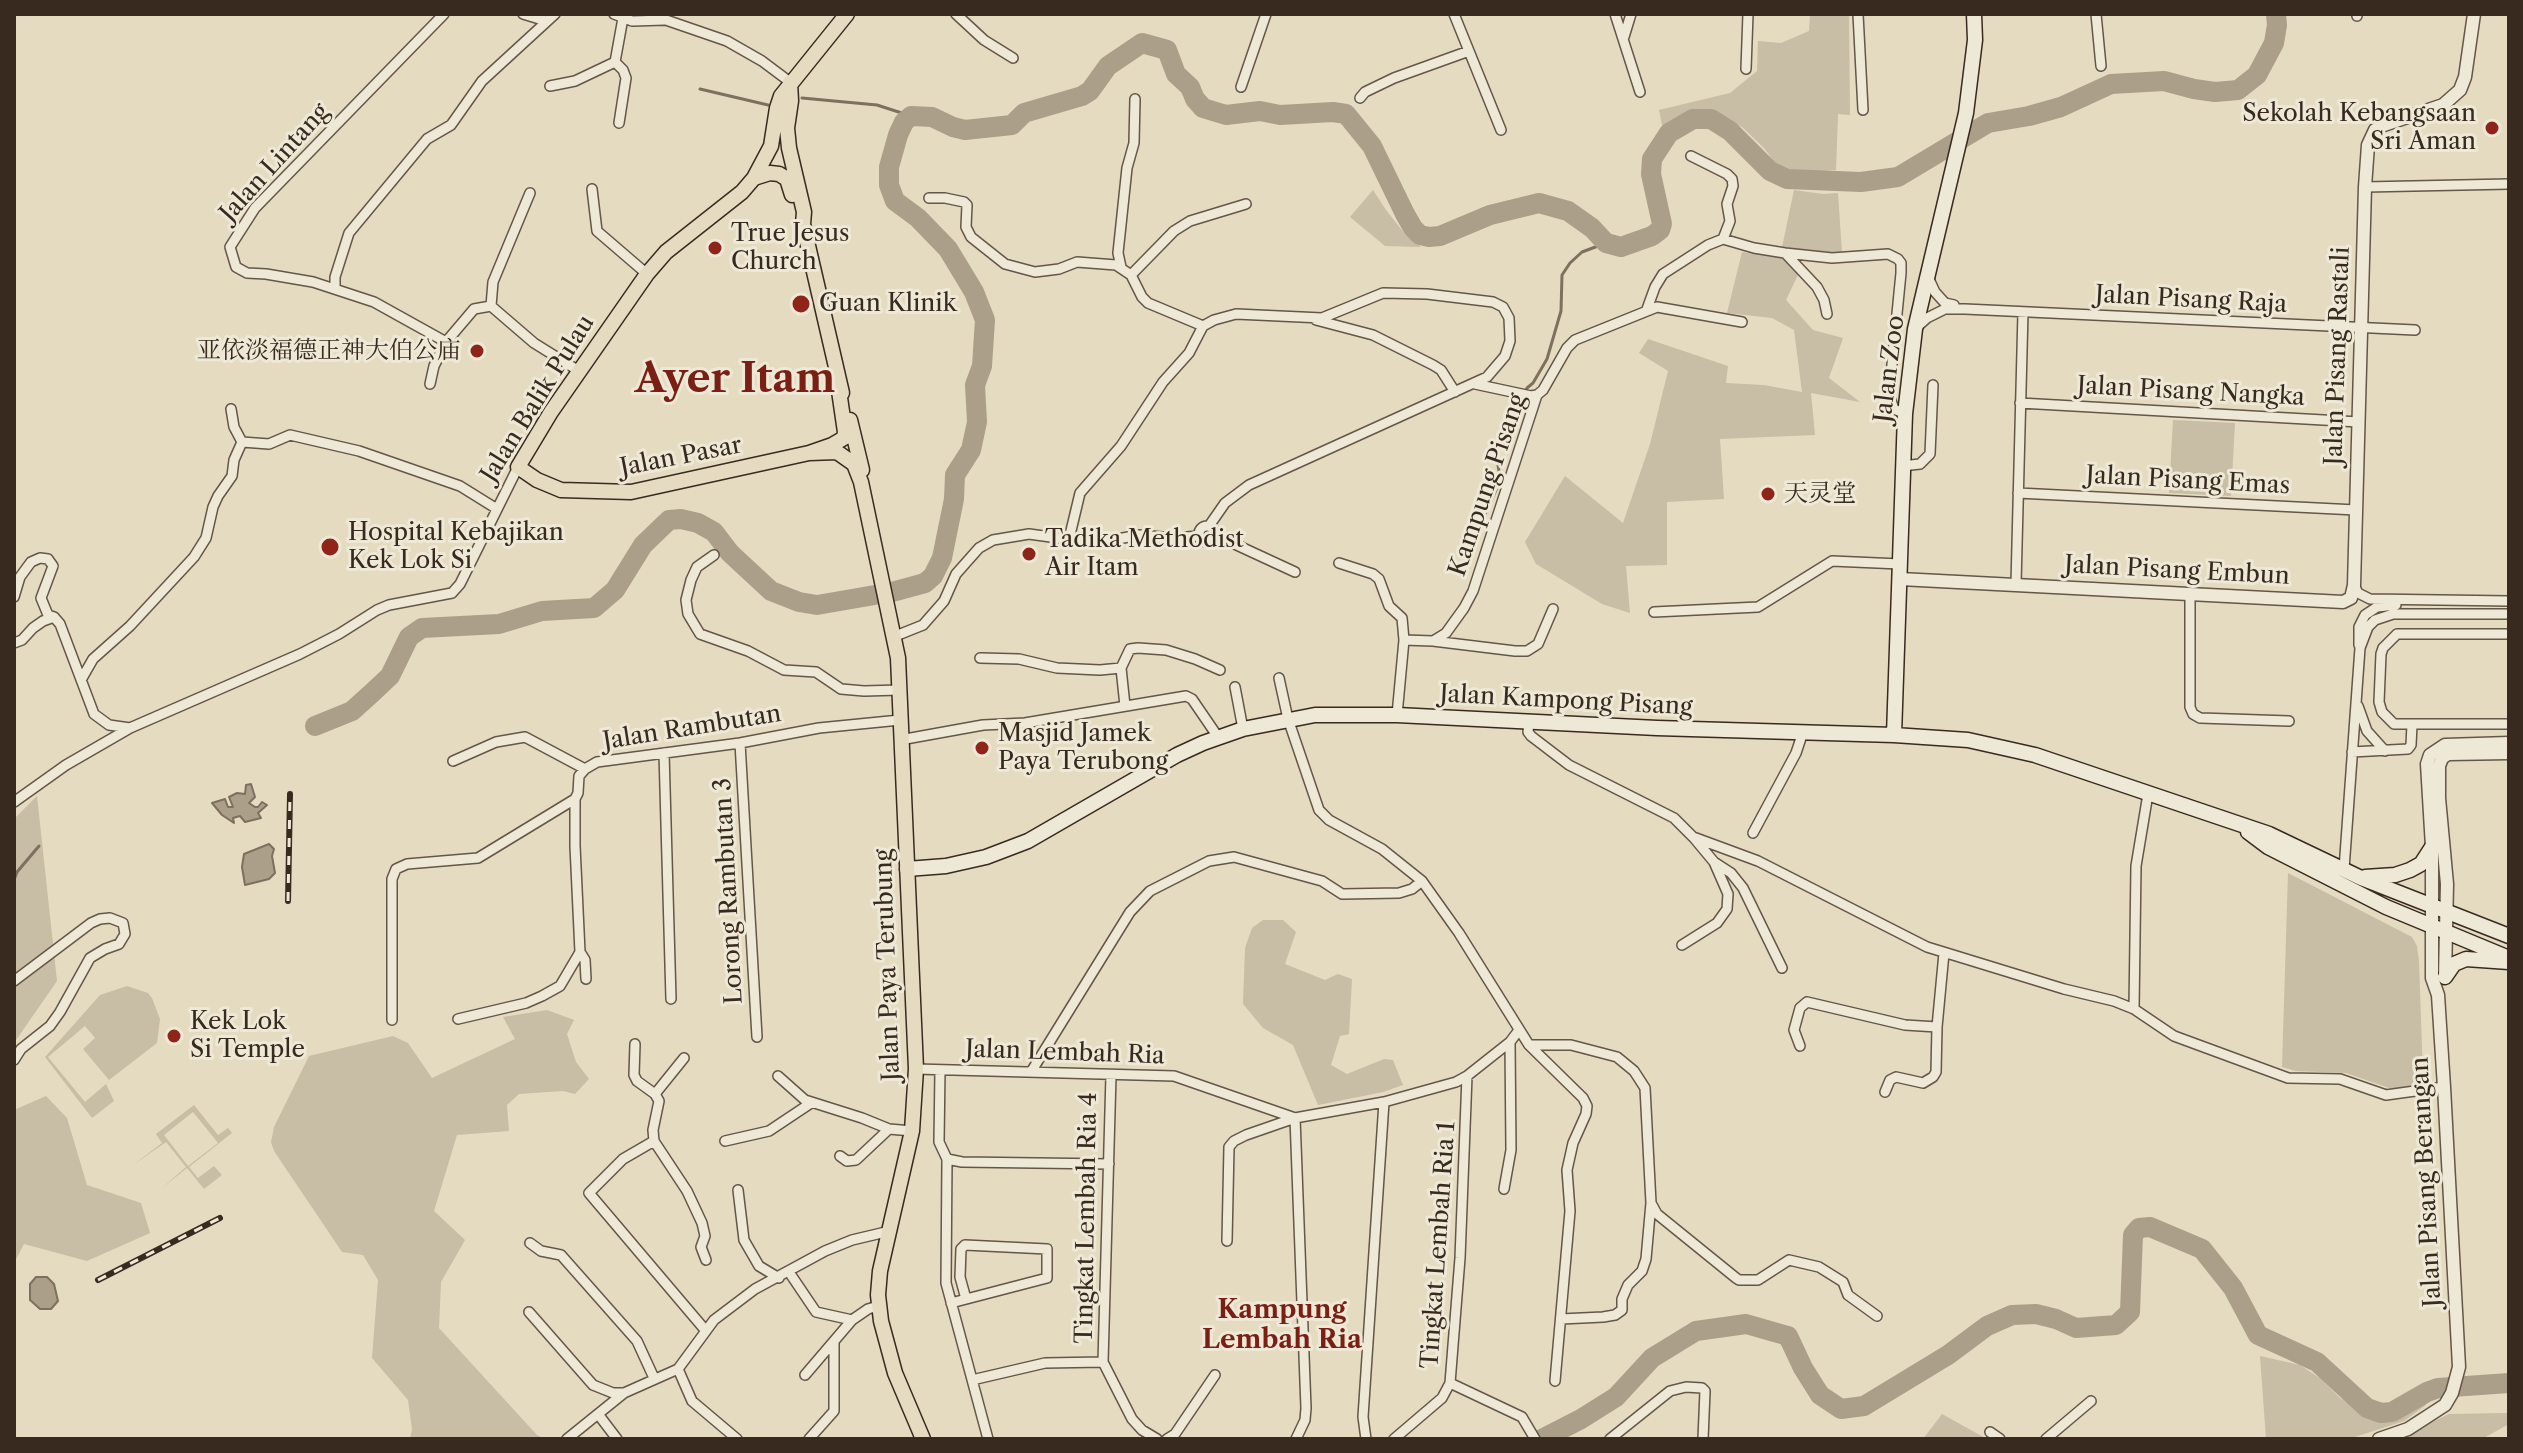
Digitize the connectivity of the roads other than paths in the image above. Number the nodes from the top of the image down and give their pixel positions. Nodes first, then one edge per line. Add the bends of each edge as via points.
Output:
1 (444, 14) edge
2 (523, 14) edge
3 (555, 14) edge
4 (847, 14) edge
5 (956, 14) edge
6 (1266, 14) edge
7 (1454, 14) edge
8 (1615, 14) edge
9 (1631, 14) edge
10 (1748, 14) edge
11 (1858, 14) edge
12 (1974, 14) edge
13 (2096, 14) edge
14 (2474, 14) edge
15 (618, 16) edge
16 (662, 17) edge
17 (546, 21) junction
18 (1624, 37) junction
19 (1469, 51) junction
20 (1013, 58) dead end
21 (615, 62) junction
22 (2101, 66) dead end
23 (1746, 69) dead end
24 (790, 82) junction
25 (550, 86) dead end
26 (1241, 87) dead end
27 (1640, 92) dead end
28 (1360, 98) dead end
29 (1135, 99) dead end
30 (1863, 110) dead end
31 (619, 123) dead end
32 (1501, 130) dead end
33 (1691, 156) dead end
34 (754, 178) junction
35 (2509, 184) edge
36 (2365, 187) junction
37 (592, 189) dead end
38 (530, 193) dead end
39 (929, 198) dead end
40 (1246, 204) dead end
41 (803, 224) junction
42 (1723, 239) junction
43 (1785, 253) junction
44 (1121, 267) junction
45 (647, 274) junction
46 (1131, 275) junction
47 (1927, 276) junction
48 (335, 288) junction
49 (491, 306) junction
50 (1647, 309) junction
51 (1965, 309) junction
52 (2023, 312) junction
53 (1827, 314) dead end
54 (1309, 318) junction
55 (1742, 322) dead end
56 (1203, 326) junction
57 (1915, 329) junction
58 (2361, 329) junction
59 (2415, 330) dead end
60 (446, 342) junction
61 (579, 371) junction
62 (430, 384) dead end
63 (838, 384) junction
64 (1475, 384) junction
65 (1933, 385) dead end
66 (1455, 392) junction
67 (1528, 395) junction
68 (2020, 403) junction
69 (231, 409) dead end
70 (1905, 414) junction
71 (2359, 422) junction
72 (242, 442) junction
73 (809, 453) junction
74 (1902, 466) junction
75 (518, 467) junction
76 (861, 482) junction
77 (2018, 493) junction
78 (497, 509) junction
79 (2356, 510) junction
80 (1212, 530) junction
81 (1069, 539) junction
82 (714, 555) dead end
83 (1339, 563) dead end
84 (1900, 564) junction
85 (1295, 572) dead end
86 (1900, 579) junction
87 (2016, 584) junction
88 (2354, 585) junction
89 (2190, 594) junction
90 (14, 597) edge
91 (2434, 600) junction
92 (2509, 601) edge
93 (1553, 609) dead end
94 (1654, 612) dead end
95 (2509, 614) edge
96 (54, 617) junction
97 (2509, 634) edge
98 (893, 637) junction
99 (1404, 640) junction
100 (1433, 641) junction
101 (14, 643) edge
102 (2360, 648) junction
103 (980, 658) dead end
104 (1121, 668) junction
105 (1220, 670) dead end
106 (1279, 678) dead end
107 (81, 680) junction
108 (1235, 687) dead end
109 (900, 690) junction
110 (2356, 701) junction
111 (1125, 706) junction
112 (1397, 715) junction
113 (1288, 719) junction
114 (900, 720) junction
115 (2289, 721) dead end
116 (1529, 722) junction
117 (2507, 724) edge
118 (2412, 725) junction
119 (130, 728) junction
120 (1243, 729) junction
121 (1803, 732) junction
122 (1840, 733) junction
123 (1894, 735) junction
124 (1218, 737) junction
125 (1943, 738) junction
126 (900, 740) junction
127 (740, 743) junction
128 (2507, 746) edge
129 (2385, 751) junction
130 (2352, 752) junction
131 (664, 753) junction
132 (453, 761) dead end
133 (585, 769) junction
134 (2148, 794) junction
135 (575, 799) junction
136 (14, 802) edge
137 (2242, 827) junction
138 (1753, 833) dead end
139 (1693, 837) junction
140 (2432, 847) junction
141 (1714, 862) junction
142 (907, 869) junction
143 (2344, 869) junction
144 (2361, 878) junction
145 (1422, 881) junction
146 (2432, 906) junction
147 (2447, 913) junction
148 (2439, 928) junction
149 (2509, 936) edge
150 (1682, 945) dead end
151 (580, 952) junction
152 (1944, 953) junction
153 (2509, 960) edge
154 (1782, 968) dead end
155 (2445, 977) junction
156 (586, 979) dead end
157 (14, 981) edge
158 (2438, 995) junction
159 (671, 999) dead end
160 (2134, 1009) junction
161 (458, 1019) dead end
162 (392, 1020) dead end
163 (1937, 1027) junction
164 (1519, 1030) junction
165 (757, 1037) dead end
166 (1510, 1042) junction
167 (635, 1044) dead end
168 (1529, 1045) junction
169 (1800, 1046) dead end
170 (684, 1058) dead end
171 (14, 1060) edge
172 (916, 1069) junction
173 (940, 1070) junction
174 (1031, 1072) junction
175 (1111, 1075) junction
176 (778, 1076) dead end
177 (1467, 1076) junction
178 (2444, 1087) junction
179 (1885, 1092) dead end
180 (655, 1094) junction
181 (1384, 1102) junction
182 (811, 1103) junction
183 (1295, 1118) junction
184 (889, 1129) junction
185 (912, 1131) junction
186 (654, 1141) junction
187 (725, 1141) dead end
188 (840, 1156) dead end
189 (947, 1159) junction
190 (1109, 1164) junction
191 (1504, 1189) dead end
192 (738, 1190) dead end
193 (1651, 1203) junction
194 (890, 1231) junction
195 (1227, 1241) dead end
196 (530, 1243) dead end
197 (706, 1260) dead end
198 (789, 1272) junction
199 (779, 1278) junction
200 (966, 1299) junction
201 (951, 1303) junction
202 (878, 1306) junction
203 (529, 1312) dead end
204 (1877, 1316) dead end
205 (1561, 1319) junction
206 (852, 1320) junction
207 (706, 1331) junction
208 (834, 1342) junction
209 (1103, 1362) junction
210 (678, 1369) junction
211 (805, 1375) dead end
212 (1215, 1375) dead end
213 (654, 1378) junction
214 (972, 1380) junction
215 (1555, 1381) dead end
216 (1450, 1383) junction
217 (624, 1393) junction
218 (2091, 1401) dead end
219 (598, 1414) junction
220 (1990, 1432) dead end
221 (1534, 1436) edge
222 (567, 1439) edge
223 (617, 1439) edge
224 (737, 1439) edge
225 (809, 1439) edge
226 (923, 1439) edge
227 (988, 1439) edge
228 (1157, 1439) edge
229 (1167, 1439) edge
230 (1296, 1439) edge
231 (1366, 1439) edge
232 (1394, 1439) edge
233 (1610, 1439) edge
234 (1703, 1439) edge
235 (2000, 1439) edge
236 (2046, 1439) edge
237 (2379, 1439) edge

1 - 48 street, Jalan Lintang via 255,208 231,242 236,267 247,273
2 - 17 street
3 - 17 street
4 - 24 main road, Jalan Balik Pulau
5 - 20 street
6 - 26 street
7 - 19 street
8 - 18 street
9 - 18 street
10 - 23 street
11 - 30 street
12 - 47 main road, Jalan Zoo via 1966,113
13 - 22 street
14 - 36 street, Jalan Pisang Rastali via 2460,90 2443,105 2375,130 2368,145
15 - 16 street via 641,22
15 - 21 street
16 - 24 street via 727,41
17 - 48 street via 482,81 451,125 427,139 349,233
18 - 27 street
19 - 28 street via 1394,78
19 - 32 street
21 - 25 street
21 - 31 street via 626,78
24 - 34 main road, Jalan Balik Pulau via 777,108 771,146
24 - 41 main road via 787,128
29 - 44 street via 1118,253
33 - 42 street via 1732,179 1730,221
34 - 41 main road via 770,173 787,179
34 - 45 main road, Jalan Balik Pulau
35 - 36 street
36 - 58 street, Jalan Pisang Rastali
37 - 45 street via 597,231
38 - 49 street via 493,282
39 - 44 street via 964,202 971,237 1005,264 1035,272 1077,262
40 - 46 street via 1190,221
41 - 63 main road
42 - 43 street
42 - 50 street via 1663,274
43 - 53 street via 1817,287
43 - 70 street via 1832,258 1888,254 1901,263 1889,395 1894,409
44 - 46 street
45 - 61 main road, Jalan Balik Pulau
46 - 56 street via 1148,303
47 - 51 street via 1945,303
47 - 57 main road, Jalan Zoo
48 - 60 street, Jalan Lintang via 374,302
49 - 60 street via 474,309
49 - 61 street via 534,343
50 - 55 street, Kampung Pisang via 1665,307
50 - 67 street, Kampung Pisang via 1575,340 1543,390
51 - 52 street, Jalan Pisang Raja
51 - 57 street, Jalan Pisang Raja via 1945,309
52 - 58 street, Jalan Pisang Raja
52 - 68 street
54 - 56 street via 1236,314
54 - 64 street via 1322,318 1383,293 1498,304 1509,318 1510,341 1497,366
54 - 66 street via 1373,335 1425,360 1441,370
56 - 81 street via 1121,446 1080,493
57 - 70 main road, Jalan Zoo
58 - 59 street, Jalan Pisang Raja
58 - 71 street, Jalan Pisang Rastali
60 - 62 street
61 - 75 main road, Jalan Balik Pulau
63 - 73 main road, Jalan Pasar via 844,438
63 - 76 main road, Jalan Paya Terubung via 852,426
64 - 66 street
64 - 67 street
65 - 74 street via 1930,454 1920,464
66 - 80 street via 1249,485 1225,503
67 - 100 street, Kampung Pisang via 1473,591 1453,626
68 - 71 street, Jalan Pisang Nangka
68 - 77 street
69 - 72 street
70 - 74 main road, Jalan Zoo
71 - 79 street, Jalan Pisang Rastali
72 - 78 street via 269,444 290,435 359,451 460,486
72 - 107 street via 194,557 93,659
73 - 75 main road, Jalan Pasar via 631,492 561,490
73 - 76 main road, Jalan Pasar via 837,452 849,458
74 - 84 main road, Jalan Zoo
75 - 78 street, Jalan Balik Pulau
76 - 98 main road, Jalan Paya Terubung
77 - 79 street, Jalan Pisang Emas
77 - 87 street
78 - 119 street, Jalan Balik Pulau via 452,593 377,610 300,654
79 - 88 street, Jalan Pisang Rastali
80 - 81 street via 1209,541 1199,536 1139,535 1107,541
80 - 85 street
81 - 98 street via 1029,534 993,540 956,574 944,601 923,625
82 - 109 street via 697,567 686,600 700,634 784,670 816,672 841,689
83 - 99 street via 1379,579 1389,606 1402,618
84 - 86 main road, Jalan Zoo
84 - 94 street via 1832,561 1754,608
86 - 87 street, Jalan Pisang Embun
86 - 123 main road, Jalan Zoo
87 - 89 street, Jalan Pisang Embun
88 - 89 street, Jalan Pisang Embun via 2351,598 2343,602
88 - 91 street via 2370,599
89 - 115 street via 2193,714
90 - 96 street via 31,562 48,559 53,566 41,598
91 - 92 street
91 - 102 street via 2377,607 2365,615 2357,635
93 - 100 street via 1538,644 1527,651
95 - 102 street via 2393,614 2375,620
96 - 101 street
96 - 107 street
97 - 118 street via 2394,636 2381,654 2380,706 2391,722
98 - 109 main road, Jalan Paya Terubung
99 - 100 street
99 - 112 street
102 - 110 street
103 - 104 street via 1019,659 1057,668
104 - 105 street via 1134,648 1166,650
104 - 111 street
106 - 113 street
107 - 119 street via 94,714 109,725
108 - 120 street
109 - 114 main road, Jalan Paya Terubung
110 - 129 street via 2367,731
110 - 130 street
111 - 124 street via 1186,696
111 - 126 street
112 - 113 main road, Jalan Kampong Pisang
112 - 116 main road, Jalan Kampong Pisang
113 - 120 main road, Jalan Kampong Pisang
113 - 145 street via 1319,810
114 - 126 main road, Jalan Paya Terubung
114 - 127 street, Jalan Rambutan
116 - 121 main road, Jalan Kampong Pisang
116 - 139 street via 1531,736 1569,765 1674,818
117 - 118 street
117 - 128 street
118 - 129 street via 2410,748
119 - 136 street, Jalan Balik Pulau
120 - 124 main road, Jalan Kampong Pisang
121 - 122 main road, Jalan Kampong Pisang
121 - 138 street
122 - 123 main road, Jalan Kampong Pisang
122 - 125 main road via 1857,742 1922,744
123 - 125 main road, Jalan Kampong Pisang
124 - 142 main road, Jalan Kampong Pisang via 1028,841 966,863
125 - 134 main road, Jalan Kampong Pisang via 2035,755
126 - 142 main road, Jalan Paya Terubung
127 - 131 street, Jalan Rambutan
127 - 165 street, Lorong Rambutan 3
128 - 140 street, Jalan Pisang Berangan via 2445,745 2430,755
128 - 147 street, Jalan Pisang Berangan via 2448,754 2439,766
129 - 130 street
130 - 143 street
131 - 133 street, Jalan Rambutan via 597,762
131 - 159 street
132 - 133 street via 496,742 525,737
133 - 135 street, Jalan Rambutan
134 - 137 main road, Jalan Kampong Pisang
134 - 160 street via 2136,866
135 - 151 street
135 - 162 street via 478,858 396,869
137 - 143 main road, Jalan Kampong Pisang
137 - 148 main road, Jalan Kampong Pisang via 2268,847
139 - 141 street
139 - 152 street via 1758,861
140 - 144 main road via 2410,870
140 - 146 street, Jalan Pisang Berangan
141 - 150 street via 1728,894 1727,909 1717,923
141 - 154 street via 1743,888
142 - 172 main road, Jalan Paya Terubung
143 - 144 main road, Jalan Kampong Pisang
144 - 146 main road, Jalan Kampong Pisang
145 - 164 street
145 - 174 street via 1399,893 1342,894 1322,881 1234,857 1209,861 1150,891 1130,912
146 - 147 main road, Jalan Kampong Pisang
146 - 148 street, Jalan Pisang Berangan
147 - 148 street, Jalan Pisang Berangan
147 - 149 main road, Jalan Kampong Pisang
148 - 153 main road, Jalan Kampong Pisang
148 - 155 street, Jalan Pisang Berangan
148 - 158 street, Jalan Pisang Berangan via 2432,978
151 - 156 street
151 - 161 street via 560,986 551,991 526,1003
152 - 160 street
152 - 163 street
153 - 155 main road via 2466,959 2454,964
155 - 158 street, Jalan Pisang Berangan
157 - 171 street via 91,923 110,918 123,923 125,934 119,944 90,958 55,1019
158 - 178 street, Jalan Pisang Berangan
160 - 178 street via 2174,1036 2288,1078 2340,1079 2386,1095
163 - 169 street via 1905,1025 1807,1002 1794,1030
163 - 179 street via 1933,1077 1923,1083 1896,1077
164 - 166 street, Jalan Lembah Ria
164 - 168 street
166 - 177 street, Jalan Lembah Ria
166 - 191 street via 1511,1150
167 - 180 street via 634,1075
168 - 193 street via 1571,1045 1617,1057 1634,1071 1645,1088
168 - 205 street via 1587,1106 1567,1170 1570,1211
170 - 180 street
172 - 173 street, Jalan Lembah Ria
172 - 185 main road, Jalan Paya Terubung
173 - 174 street, Jalan Lembah Ria
173 - 189 street via 939,1142
174 - 175 street, Jalan Lembah Ria
175 - 183 street, Jalan Lembah Ria via 1174,1076
175 - 190 street, Tingkat Lembah Ria 4
176 - 182 street
177 - 181 street, Jalan Lembah Ria
177 - 216 street, Tingkat Lembah Ria 1
178 - 237 street, Jalan Pisang Berangan via 2459,1367 2445,1405 2426,1420
180 - 186 street via 659,1107
181 - 183 street, Jalan Lembah Ria
181 - 231 street via 1363,1417
182 - 184 street
182 - 187 street via 769,1131
183 - 195 street via 1246,1135 1229,1147
183 - 230 street via 1306,1408
184 - 185 street
184 - 188 street via 856,1160
185 - 194 main road, Jalan Paya Terubung
186 - 197 street via 702,1223
186 - 207 street via 623,1159 589,1193
189 - 190 street
189 - 201 street via 946,1278
190 - 209 street, Tingkat Lembah Ria 4
192 - 199 street via 744,1240 759,1266
193 - 204 street via 1657,1214 1739,1280 1758,1280 1789,1260 1819,1267 1843,1282 1848,1295
193 - 205 street via 1646,1259 1628,1285 1622,1310
194 - 198 street via 838,1246
194 - 202 main road, Jalan Paya Terubung
196 - 213 street via 561,1255 637,1341
198 - 199 street
198 - 206 street via 816,1312
199 - 207 street via 735,1303
200 - 200 street via 960,1277 962,1247 1047,1249 1047,1278
200 - 201 street
201 - 214 street
202 - 206 street
202 - 226 main road, Jalan Paya Terubung via 895,1373
203 - 217 street via 593,1385
205 - 215 street
206 - 208 street
207 - 210 street
208 - 211 street
208 - 225 street via 834,1411
209 - 214 street via 1045,1363
209 - 228 street, Tingkat Lembah Ria 4 via 1132,1419
210 - 213 street
210 - 224 street via 692,1401
212 - 229 street
213 - 217 street
214 - 227 street
216 - 221 street via 1522,1417
216 - 232 street, Tingkat Lembah Ria 1 via 1442,1398
217 - 219 street
218 - 236 street
219 - 222 street
219 - 223 street
220 - 235 street
233 - 234 street via 1670,1391 1686,1387 1702,1388 1706,1394

